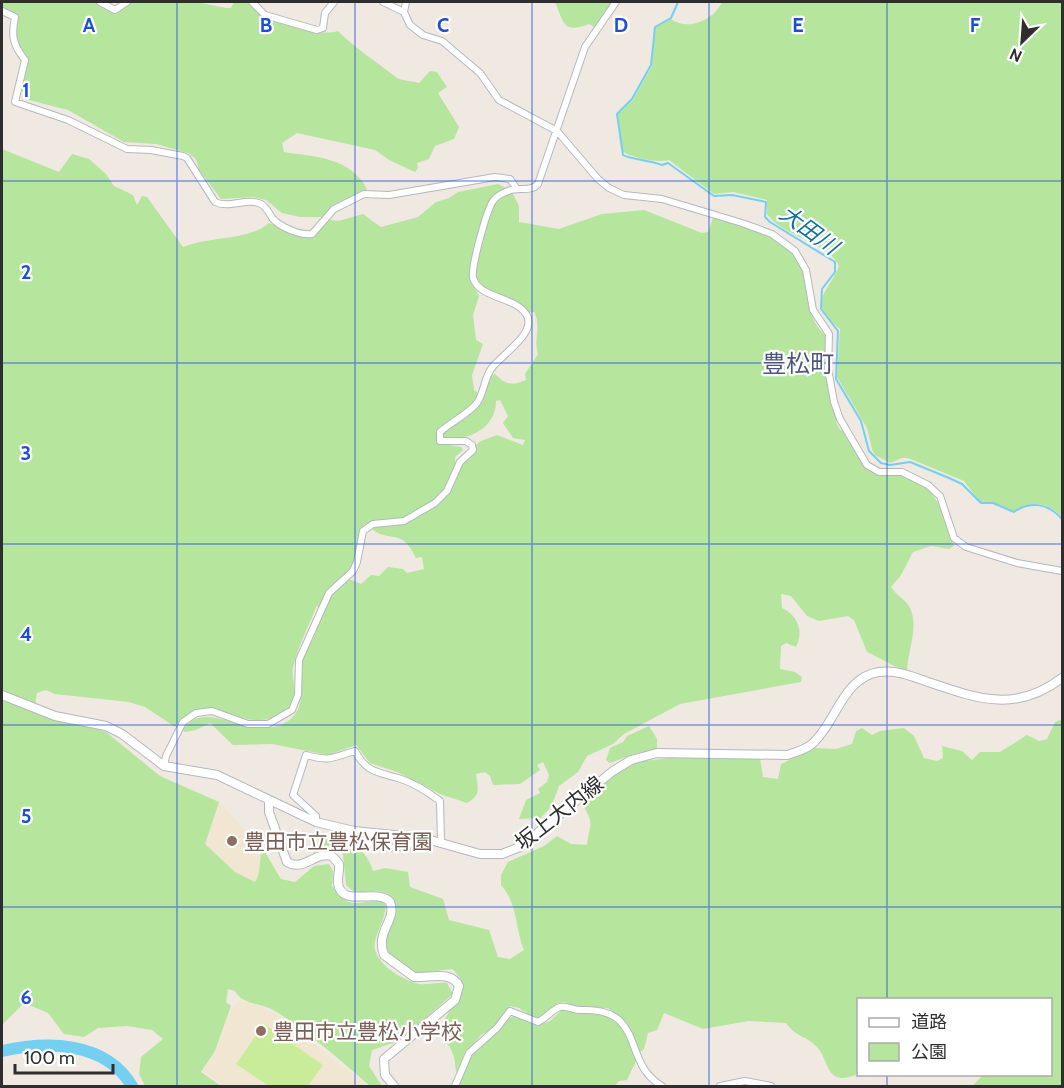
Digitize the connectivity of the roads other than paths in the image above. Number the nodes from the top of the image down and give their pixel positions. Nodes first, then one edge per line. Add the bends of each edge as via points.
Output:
1 (100, 2) edge
2 (127, 2) edge
3 (252, 2) edge
4 (334, 2) edge
5 (383, 2) edge
6 (406, 2) edge
7 (616, 2) edge
8 (2, 11) edge
9 (404, 12) junction
10 (557, 131) junction
11 (518, 189) junction
12 (1062, 571) edge
13 (1062, 678) edge
14 (2, 694) edge
15 (164, 766) junction
16 (269, 802) junction
17 (316, 822) junction
18 (423, 838) junction
19 (358, 839) dead end
20 (441, 842) junction
21 (394, 1086) edge
22 (455, 1086) edge
23 (662, 1086) edge
24 (720, 1086) edge
25 (771, 1086) edge

1 - 2 street via 115,10
3 - 4 street via 265,15 321,30
5 - 9 street
6 - 9 street
7 - 10 street via 588,39
8 - 11 street via 15,17 12,34 16,49 25,60 15,102 68,120 127,149 188,158 215,202 259,203 277,223 303,234 312,234 334,209 364,194 389,195 495,177 510,179
9 - 10 street via 410,25 423,35 442,41 480,73 499,100
10 - 11 street via 538,184 531,189
10 - 12 street via 598,179 616,192 668,200 742,222 772,234 795,251 806,270 813,310 829,334 828,369 834,402 867,465 879,472 902,472 928,485 940,496 954,538 966,547 1017,563
11 - 15 street via 493,201 472,272 475,284 519,308 527,321 518,344 491,369 477,403 443,429 439,437 445,442 466,441 473,450 460,462 447,491 435,503 404,520 373,524 363,531 353,571 329,593 298,660 298,695 288,715 268,724 248,724 212,711 196,713 179,729
13 - 20 main road, 坂上大内線 via 1025,698 989,700 899,673 878,672 856,682 820,736 803,750 787,755 644,756 613,771 530,840 510,851 480,854
14 - 15 main road, 坂上大内線 via 55,716 113,729
15 - 16 main road, 坂上大内線 via 217,775
16 - 17 main road, 坂上大内線
16 - 21 main road via 286,862 299,865 322,855 332,856 339,864 338,884 345,894 377,894 390,902 392,911 381,937 384,955 414,977 446,976 457,981 455,1000 384,1059 385,1076
17 - 18 main road, 坂上大内線 via 354,831
17 - 20 street via 316,816 292,795 306,755 337,759 355,751 372,771 398,778 440,801
18 - 19 street via 415,844 387,847
18 - 20 main road, 坂上大内線
22 - 23 street via 469,1053 510,1011 538,1022 557,1007 567,1006 575,1011 600,1010 617,1016 630,1034 641,1062
24 - 25 street via 745,1081

